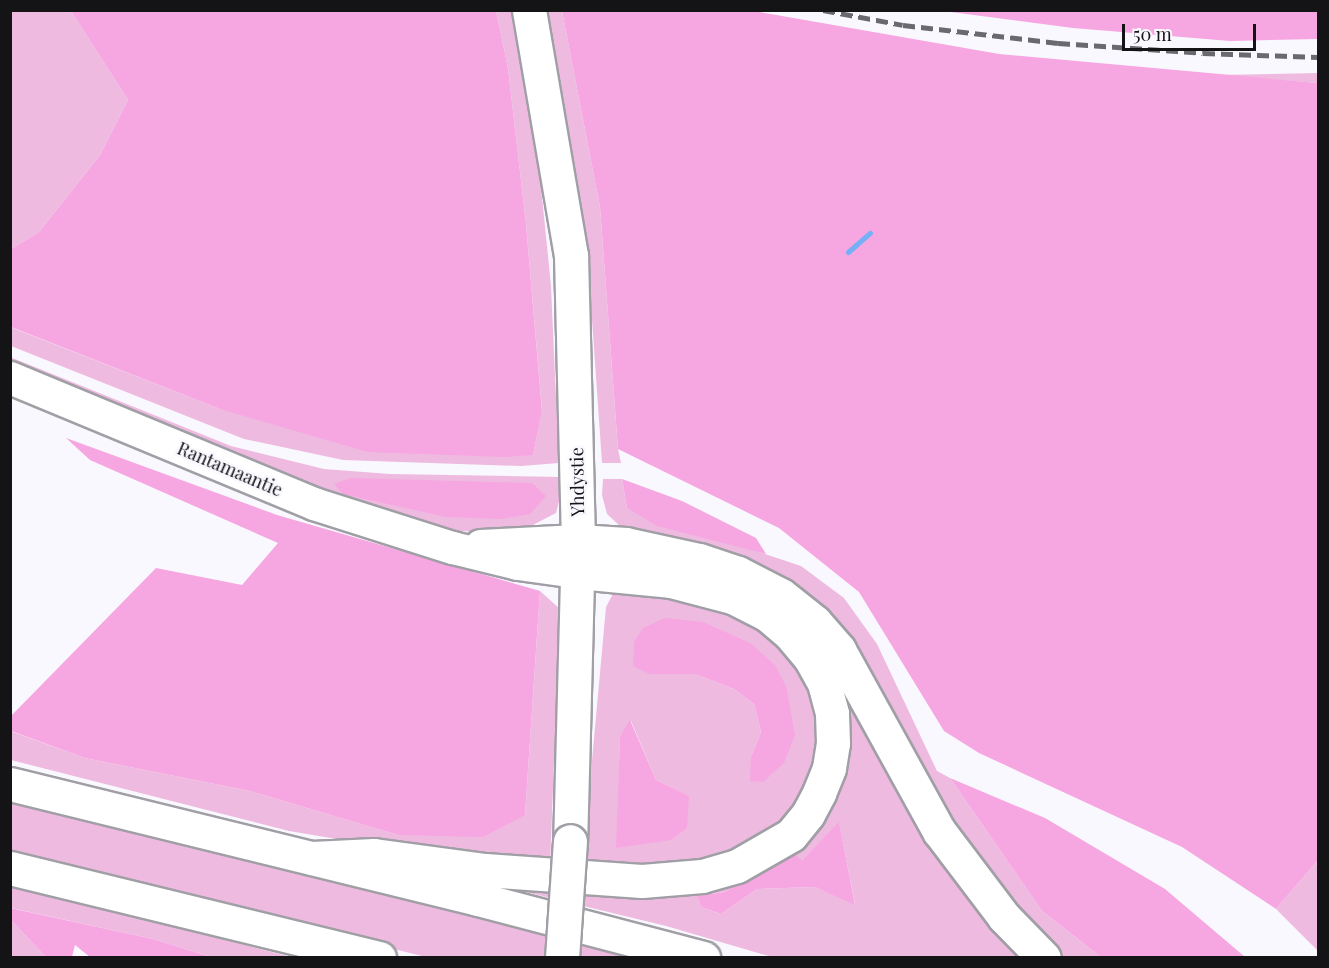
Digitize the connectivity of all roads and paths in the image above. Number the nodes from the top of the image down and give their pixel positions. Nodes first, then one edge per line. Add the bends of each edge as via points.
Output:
1 (529, 10) edge
2 (10, 378) edge
3 (578, 557) junction
4 (10, 784) edge
5 (312, 858) junction
6 (10, 868) edge
7 (379, 957) edge
8 (561, 957) edge
9 (703, 957) edge
10 (1044, 957) edge

1 - 3 highway, Yhdystie via 571,255
2 - 3 main road, Rantamaantie via 314,504 453,548 518,564
3 - 5 highway via 732,597 766,614 810,658 824,683 832,713 833,743 819,794 791,835 736,866 702,876 652,880 485,870 374,855
3 - 8 highway, Yhdystie, bridge via 570,841
3 - 10 highway via 626,544 699,560 781,594 815,622 839,650 939,831 1005,917
4 - 5 highway
5 - 9 highway
6 - 7 highway

